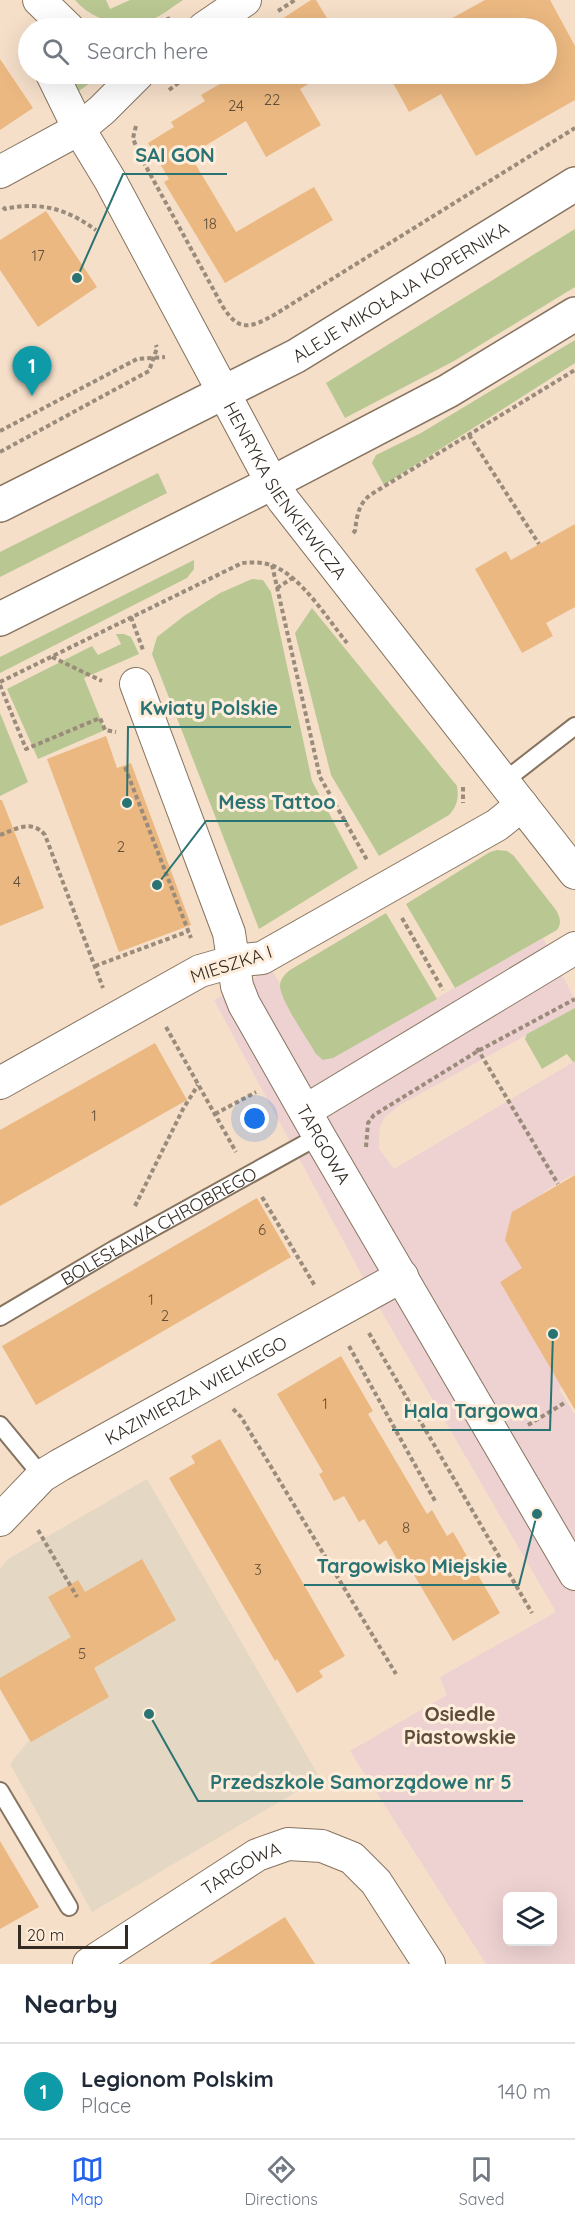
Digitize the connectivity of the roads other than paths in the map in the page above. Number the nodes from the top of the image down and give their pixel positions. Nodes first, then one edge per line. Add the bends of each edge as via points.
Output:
1 (25, 0) edge
2 (39, 0) edge
3 (245, 0) edge
4 (31, 18) edge
5 (58, 18) edge
6 (219, 18) edge
7 (57, 84) edge
8 (128, 84) edge
9 (79, 129) junction
10 (0, 172) edge
11 (575, 184) edge
12 (575, 314) edge
13 (224, 393) junction
14 (272, 483) junction
15 (0, 506) edge
16 (0, 619) edge
17 (136, 684) road end
18 (575, 726) edge
19 (513, 793) junction
20 (575, 873) edge
21 (575, 948) edge
22 (235, 961) junction
23 (0, 1083) edge
24 (312, 1123) junction
25 (402, 1276) junction
26 (0, 1317) edge
27 (0, 1425) edge
28 (42, 1476) junction
29 (0, 1520) edge
30 (575, 1574) edge
31 (0, 1791) edge
32 (69, 1907) dead end
33 (89, 1964) edge
34 (429, 1964) edge

1 - 4 street
2 - 5 street
3 - 6 street
7 - 9 street, HENRYKA SIENKIEWICZA
8 - 9 street
9 - 10 street
9 - 13 street, HENRYKA SIENKIEWICZA
11 - 13 main road, ALEJE MIKOŁAJA KOPERNIKA via 332,335
12 - 14 main road via 448,391
13 - 14 street, HENRYKA SIENKIEWICZA
13 - 15 main road, ALEJE MIKOŁAJA KOPERNIKA
14 - 16 main road
14 - 19 street, HENRYKA SIENKIEWICZA
17 - 22 street, TARGOWA via 229,933
18 - 19 lane
19 - 20 street, HENRYKA SIENKIEWICZA
19 - 22 street, MIESZKA I via 496,825 262,958
21 - 24 street, BOLESŁAWA CHROBREGO via 459,1018
22 - 23 street, MIESZKA I via 200,970
22 - 24 street, TARGOWA via 240,995
24 - 25 street, TARGOWA
24 - 26 lane, BOLESŁAWA CHROBREGO
25 - 28 street, KAZIMIERZA WIELKIEGO
25 - 30 street, TARGOWA
27 - 28 lane
28 - 29 street, KAZIMIERZA WIELKIEGO
31 - 32 lane
33 - 34 street, TARGOWA via 257,1855 288,1844 322,1846 352,1858 376,1882

